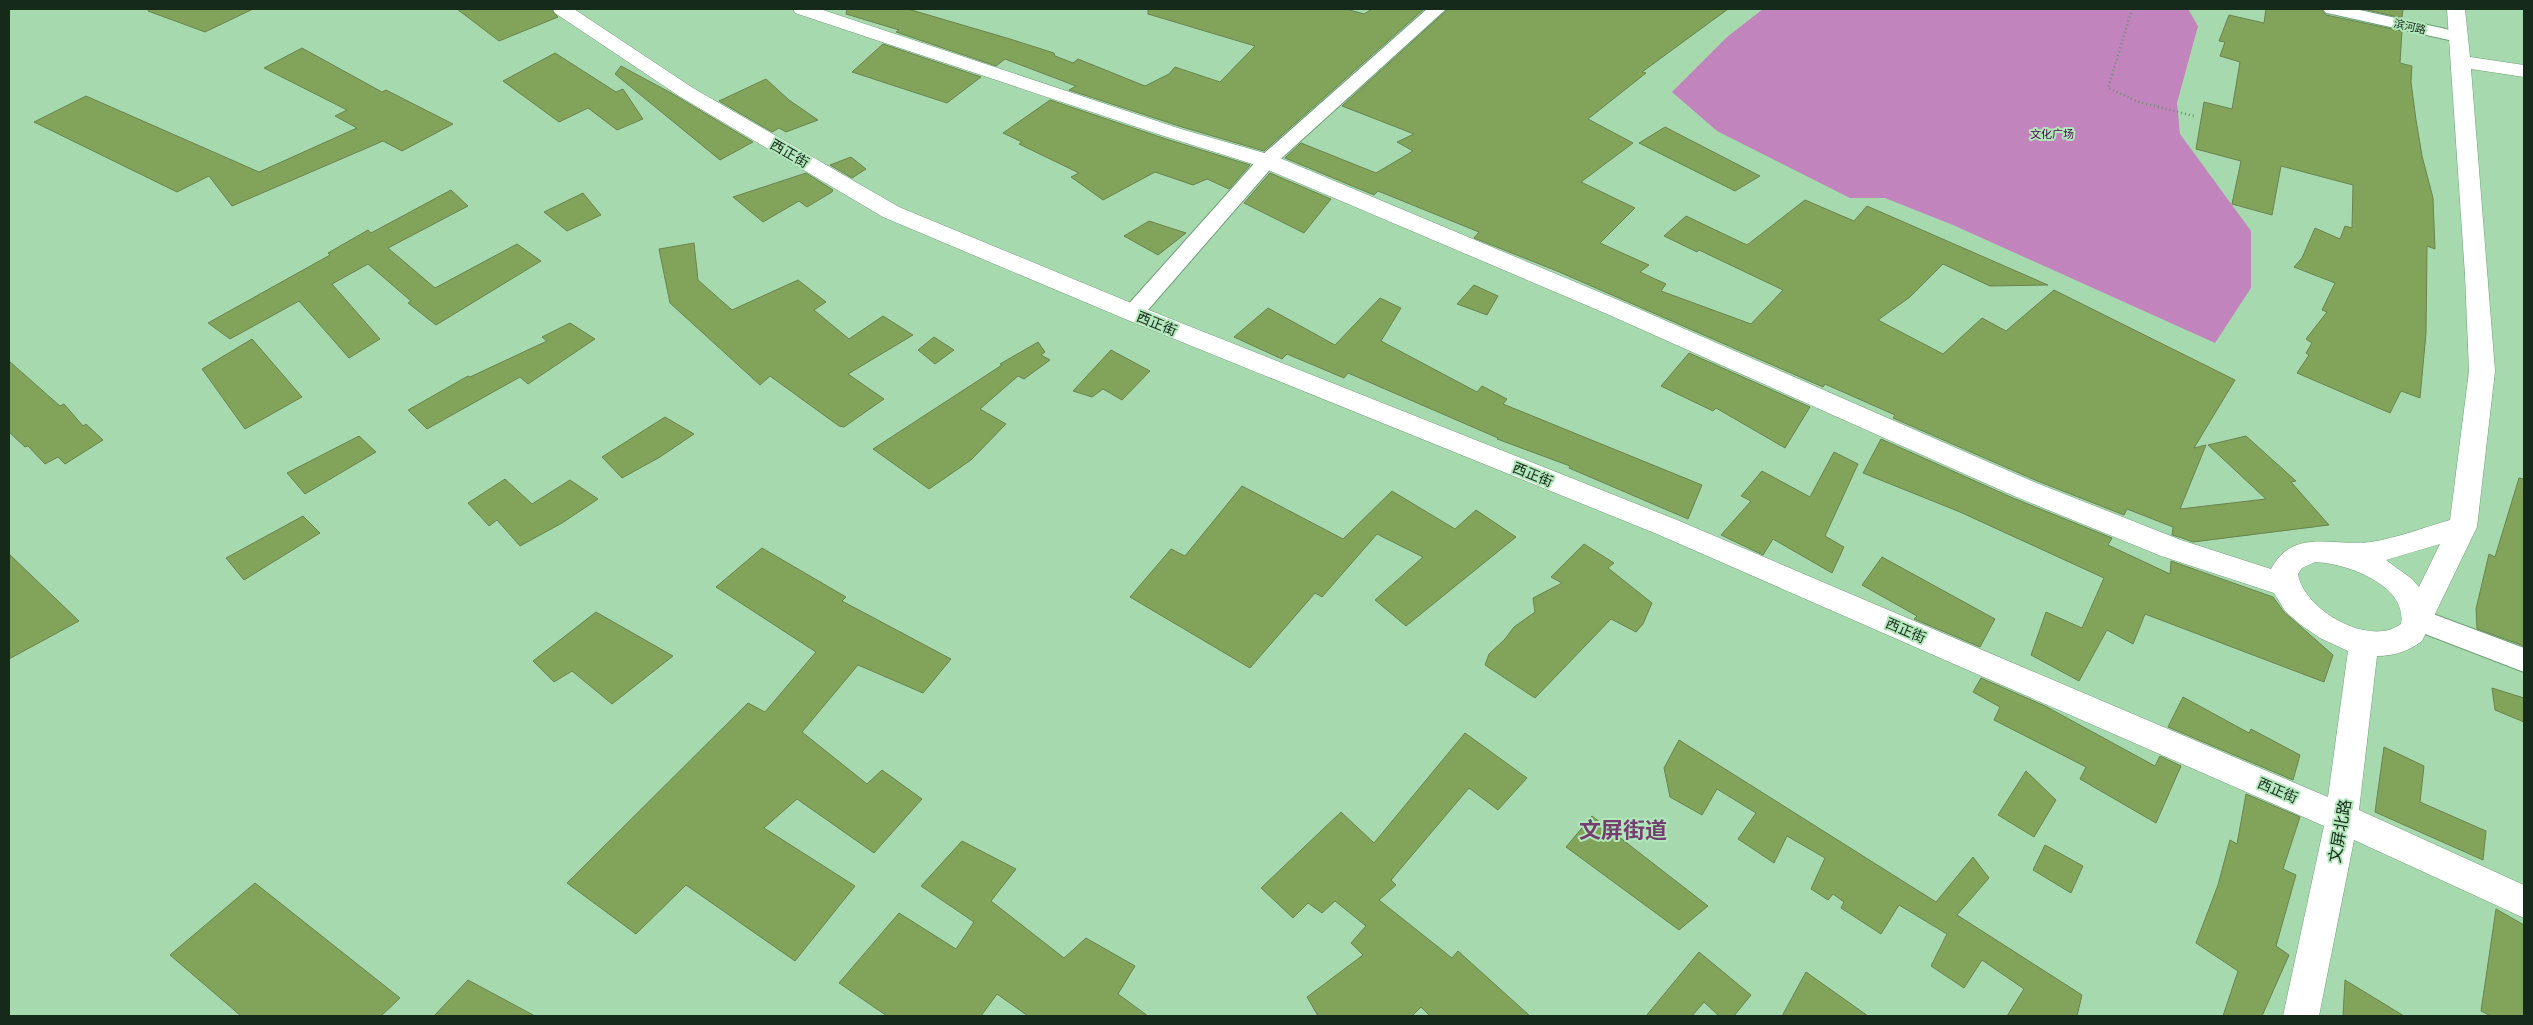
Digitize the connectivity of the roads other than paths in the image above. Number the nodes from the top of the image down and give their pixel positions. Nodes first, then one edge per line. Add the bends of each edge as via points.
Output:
1 (562, 9) edge
2 (802, 9) edge
3 (1436, 9) edge
4 (2332, 9) edge
5 (2456, 9) edge
6 (2458, 37) junction
7 (2460, 62) junction
8 (2524, 71) edge
9 (1267, 161) junction
10 (1133, 313) junction
11 (2464, 527) junction
12 (2331, 551) junction
13 (2285, 585) junction
14 (2418, 619) junction
15 (2364, 643) junction
16 (2524, 660) edge
17 (2342, 818) junction
18 (2524, 902) edge
19 (2301, 1016) edge

1 - 10 main road, 西正街 via 686,92 891,212
2 - 9 main road
3 - 9 street
4 - 6 street, 滨河路
5 - 6 main road
6 - 7 main road
7 - 8 main road
7 - 11 main road via 2482,372
9 - 10 street
9 - 13 main road via 1616,308 2024,490 2171,548
10 - 17 main road, 西正街 via 1667,528
11 - 12 main road via 2371,553
11 - 14 main road
12 - 13 main road via 2298,554 2288,562 2284,572
12 - 14 main road via 2351,556 2389,576 2409,597
13 - 15 main road via 2292,600 2305,614 2343,637
14 - 15 main road via 2414,632 2404,641 2386,645
14 - 16 street
15 - 17 main road, 文屏北路
17 - 18 main road, 西正街
17 - 19 main road, 文屏北路

